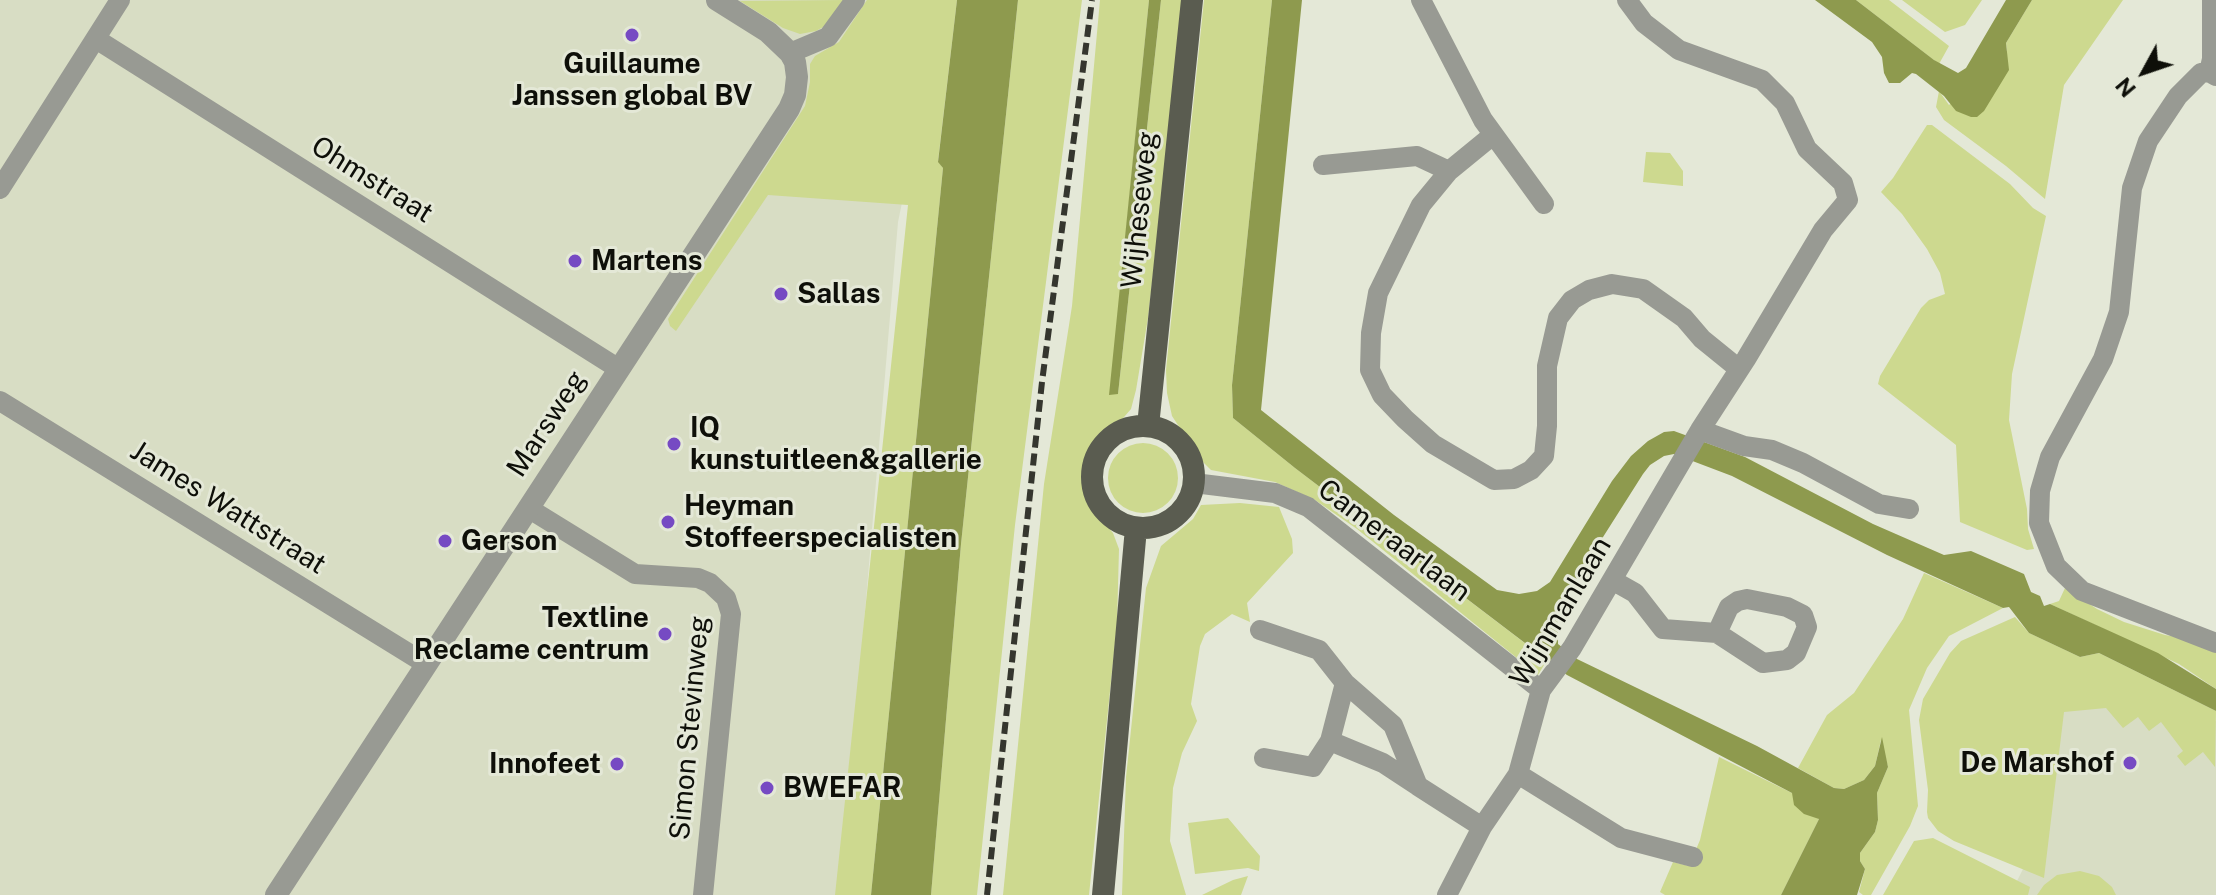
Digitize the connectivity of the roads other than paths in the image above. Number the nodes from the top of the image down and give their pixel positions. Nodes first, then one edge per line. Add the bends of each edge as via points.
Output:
1 (120, 0) edge
2 (717, 0) edge
3 (855, 0) edge
4 (1192, 0) edge
5 (1421, 0) edge
6 (1627, 0) edge
7 (2212, 0) edge
8 (96, 39) junction
9 (790, 53) junction
10 (2213, 74) edge
11 (1493, 135) junction
12 (1323, 165) dead end
13 (1449, 171) junction
14 (0, 189) edge
15 (1544, 204) dead end
16 (619, 369) junction
17 (1739, 369) junction
18 (0, 401) edge
19 (1148, 426) junction
20 (1699, 433) junction
21 (1194, 483) junction
22 (528, 508) junction
23 (1909, 509) dead end
24 (1136, 528) junction
25 (1612, 580) junction
26 (1260, 630) dead end
27 (1717, 633) dead end
28 (2216, 643) edge
29 (426, 664) junction
30 (1547, 682) junction
31 (1345, 683) junction
32 (1330, 741) junction
33 (1264, 758) dead end
34 (1518, 774) junction
35 (1418, 786) junction
36 (1482, 827) junction
37 (1693, 857) dead end
38 (276, 895) edge
39 (703, 895) edge
40 (1106, 895) edge
41 (1447, 895) edge

1 - 8 street
2 - 9 street via 768,32
3 - 9 street via 828,37
4 - 19 main road, Wijheseweg
5 - 11 street
6 - 17 street, Wijnmanlaan via 1644,23 1679,50 1762,80 1785,103 1807,149 1843,183 1848,200 1823,230
7 - 10 street
8 - 14 street
8 - 16 street, Ohmstraat
9 - 16 street, Marsweg via 797,77 789,109
10 - 28 street via 2201,73 2178,96 2148,141 2132,188 2125,276 2112,336 2050,457 2040,491 2039,523 2056,566 2082,591
11 - 13 street
11 - 15 street
12 - 13 street via 1417,156
13 - 17 street via 1421,205 1378,293 1371,333 1370,370 1382,395 1433,444 1494,480 1514,479 1531,470 1544,456 1547,366 1558,318 1572,300 1612,284 1643,289
16 - 22 street, Marsweg
17 - 20 street, Wijnmanlaan
18 - 29 street, James Wattstraat
19 - 21 main road via 1183,445
19 - 24 main road via 1114,434 1094,462 1092,480 1105,512
20 - 23 street via 1772,450 1879,504
20 - 25 street, Wijnmanlaan
21 - 24 main road via 1181,512 1168,522
21 - 30 street, Cameraarlaan via 1275,493 1308,507
22 - 29 street, Marsweg
22 - 39 street, Simon Stevinweg via 635,574 698,578 726,598 731,614
24 - 40 main road
25 - 27 street via 1635,593 1663,629
25 - 30 street, Wijnmanlaan
26 - 31 street via 1319,650
29 - 38 street, Marsweg
30 - 34 street, Wijnmanlaan
31 - 32 street
31 - 35 street via 1393,725
32 - 33 street via 1313,767
32 - 35 street via 1383,763
34 - 36 street, Wijnmanlaan
34 - 37 street via 1621,838
35 - 36 street
36 - 41 street, Wijnmanlaan

